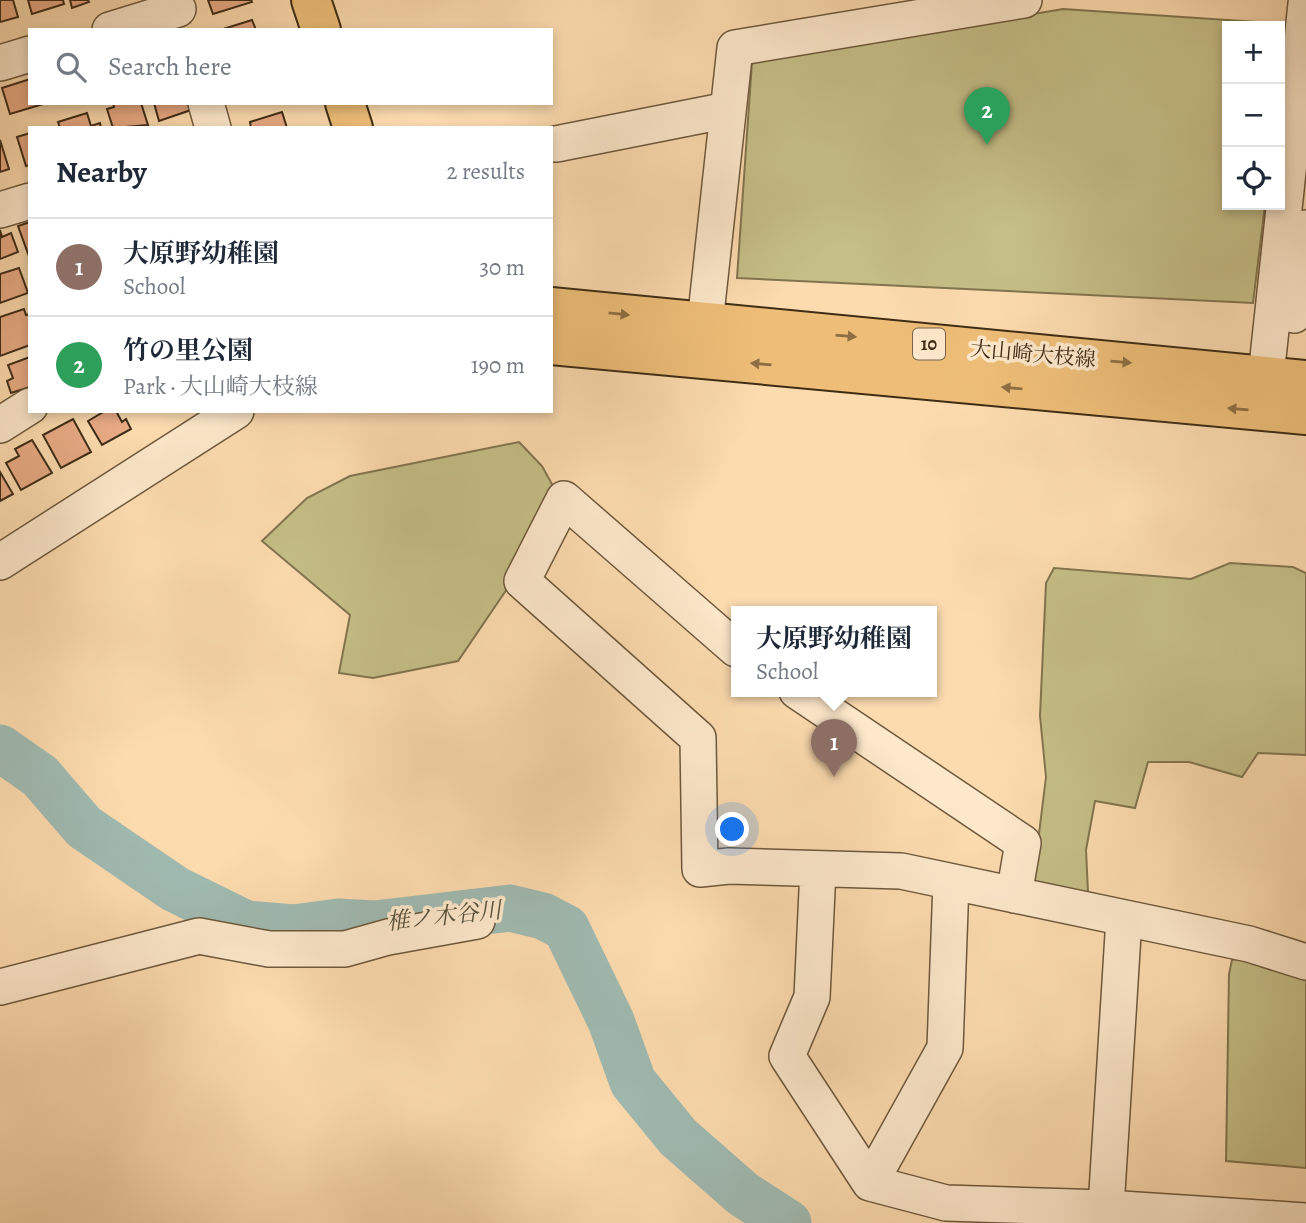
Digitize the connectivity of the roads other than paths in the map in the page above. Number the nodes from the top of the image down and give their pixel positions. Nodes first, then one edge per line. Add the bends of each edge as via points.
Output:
1 (311, 0) edge
2 (1024, 0) edge
3 (1306, 4) edge
4 (179, 13) edge
5 (118, 28) edge
6 (320, 28) edge
7 (28, 55) edge
8 (0, 63) edge
9 (207, 105) edge
10 (346, 105) edge
11 (728, 110) junction
12 (212, 126) edge
13 (352, 126) edge
14 (556, 144) dead end
15 (28, 202) edge
16 (0, 210) edge
17 (1306, 228) edge
18 (553, 307) edge
19 (705, 323) junction
20 (553, 345) edge
21 (1286, 378) edge
22 (28, 407) edge
23 (233, 413) edge
24 (1306, 415) edge
25 (0, 425) edge
26 (0, 562) edge
27 (731, 645) edge
28 (806, 697) edge
29 (818, 869) junction
30 (951, 882) junction
31 (1014, 895) junction
32 (1124, 918) junction
33 (477, 922) dead end
34 (1306, 962) edge
35 (0, 987) edge
36 (870, 1183) junction
37 (1106, 1208) junction
38 (1306, 1221) edge

1 - 6 main road
2 - 11 street via 735,48
3 - 21 street
4 - 5 street
7 - 8 street
9 - 12 street
10 - 13 main road
11 - 14 street
11 - 19 street
15 - 16 street
17 - 21 street
18 -> 19 main road, 大山崎大枝線 / 10
19 -> 21 main road, 大山崎大枝線 / 10
24 -> 20 main road, 大山崎大枝線 / 10
22 - 25 street
23 - 26 street
27 - 29 street via 564,499 522,581 698,738 700,869
28 - 31 street via 1023,843
29 - 30 street via 901,871
29 - 36 street via 812,997 787,1056
30 - 31 street
30 - 36 street via 946,1048
31 - 32 street
32 - 34 street via 1249,944
32 - 37 street
33 - 35 street via 345,949 269,949 200,936
36 - 37 street via 946,1203
37 - 38 street

